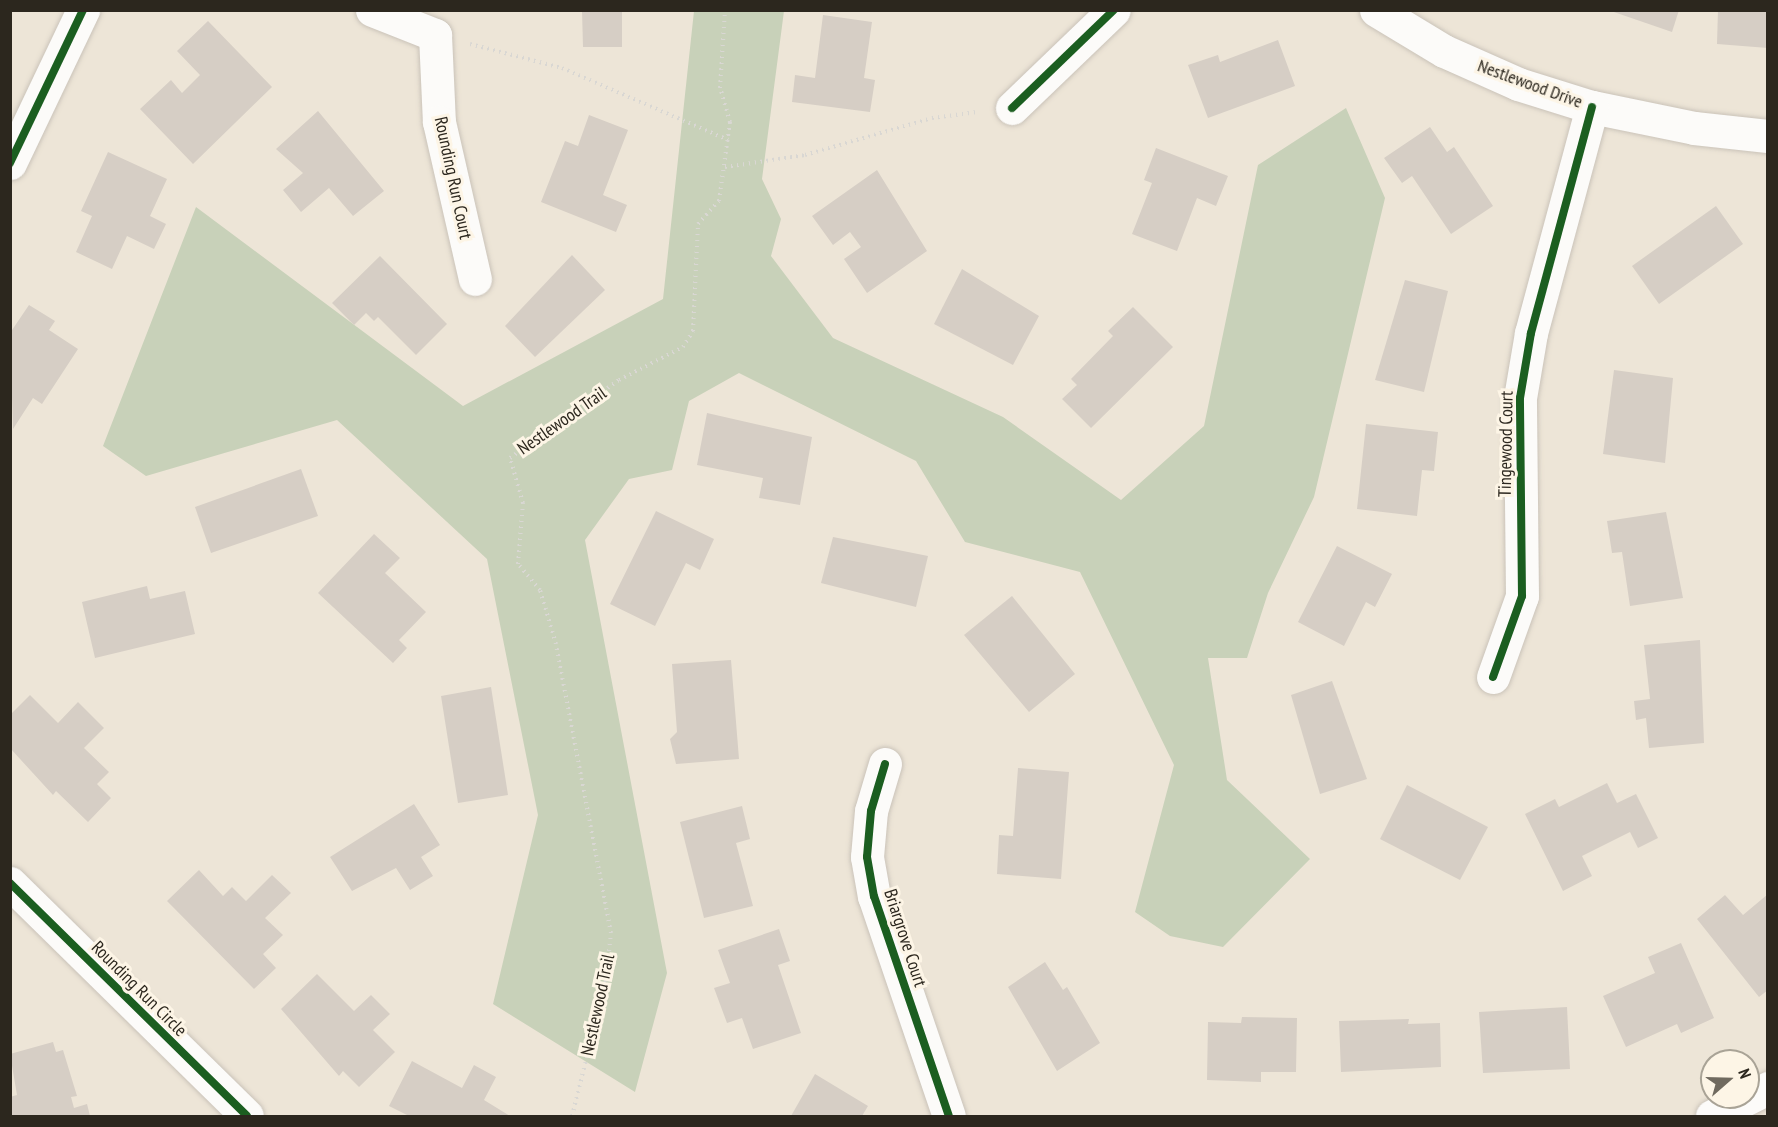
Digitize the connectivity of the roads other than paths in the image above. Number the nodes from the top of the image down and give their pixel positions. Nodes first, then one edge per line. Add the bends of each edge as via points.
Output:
1 (83, 10) edge
2 (372, 10) edge
3 (1114, 10) edge
4 (1376, 10) edge
5 (1592, 107) junction
6 (1012, 108) road end
7 (1767, 136) edge
8 (10, 163) edge
9 (474, 279) dead end
10 (1493, 677) dead end
11 (885, 764) dead end
12 (10, 883) edge
13 (1767, 1088) edge
14 (242, 1115) edge
15 (949, 1116) edge
16 (1712, 1116) edge

1 - 8 street
2 - 9 street, Rounding Run Court via 435,35 439,122
3 - 6 street
4 - 5 street, Nestlewood Drive via 1486,70
5 - 7 street, Nestlewood Drive via 1694,128
5 - 10 street, Tingewood Court via 1531,333 1520,398 1522,596
11 - 15 street, Briargrove Court via 868,845 874,896
12 - 14 street, Rounding Run Circle
13 - 16 street

